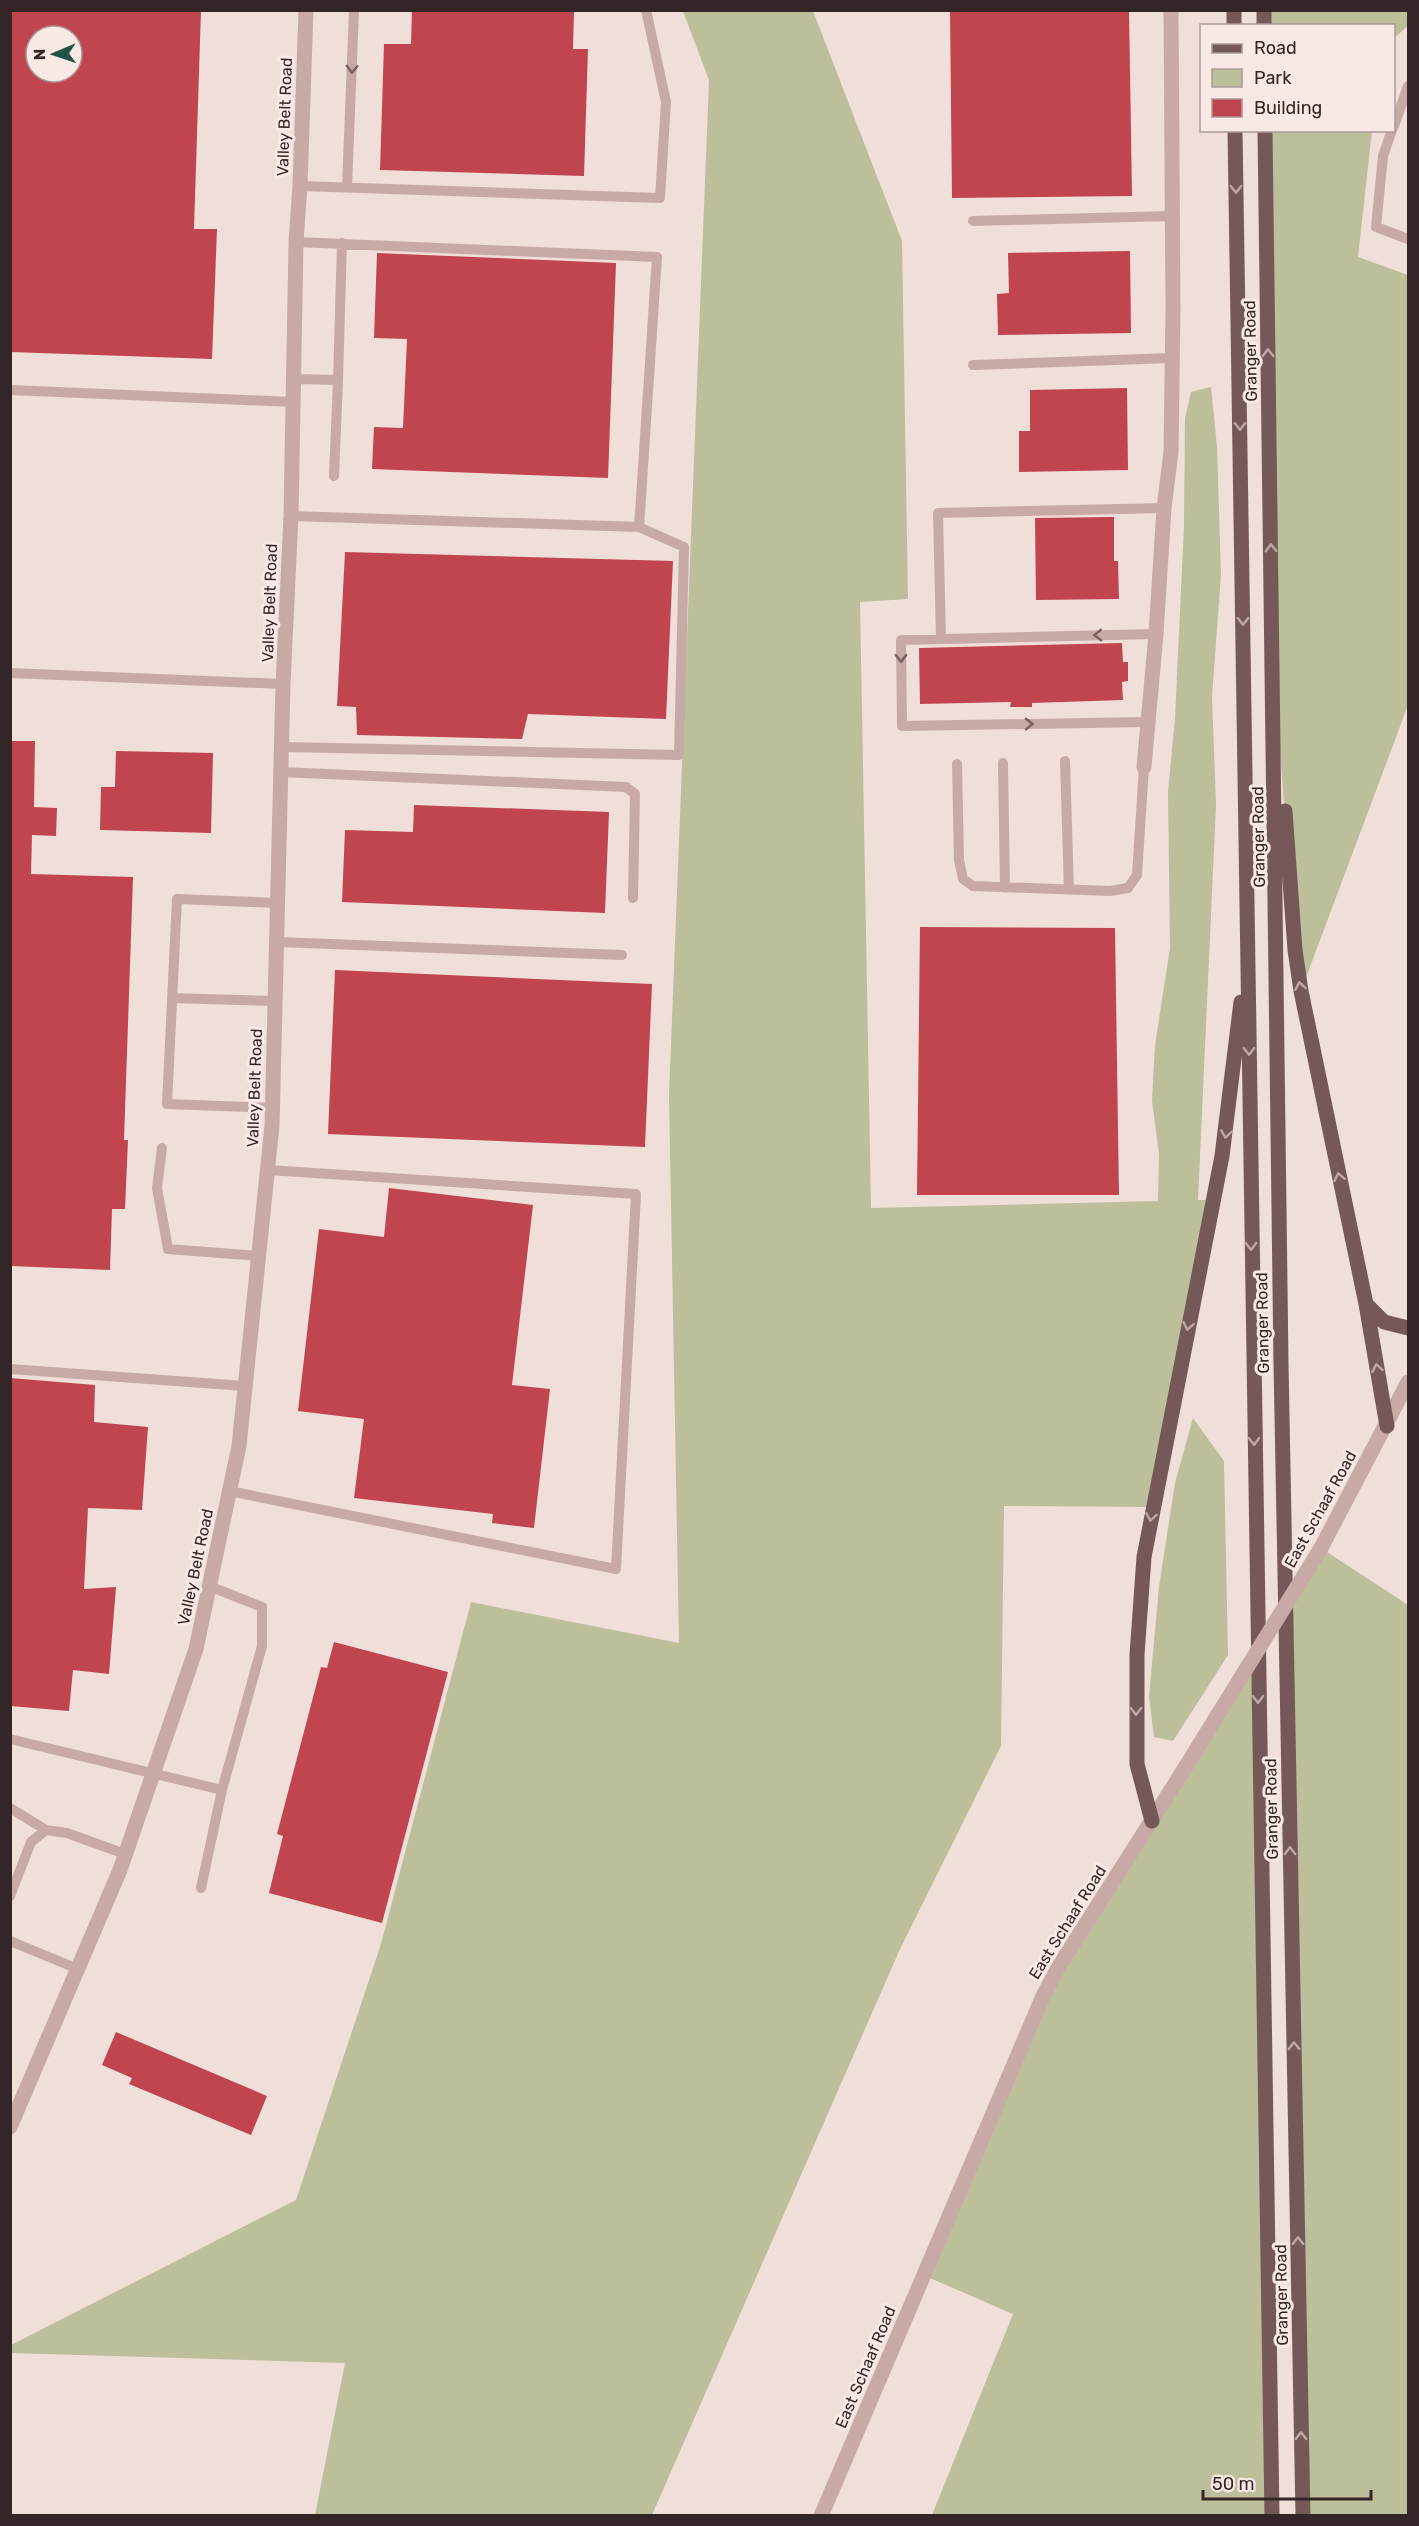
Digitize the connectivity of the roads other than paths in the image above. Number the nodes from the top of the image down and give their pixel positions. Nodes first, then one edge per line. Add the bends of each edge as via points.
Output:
1 (306, 10) edge
2 (354, 10) edge
3 (646, 10) edge
4 (1171, 10) edge
5 (1408, 86) edge
6 (1395, 123) edge
7 (1235, 132) edge
8 (1265, 132) edge
9 (1391, 132) edge
10 (300, 186) junction
11 (347, 187) junction
12 (1172, 216) junction
13 (973, 221) dead end
14 (1408, 239) edge
15 (296, 242) junction
16 (342, 243) junction
17 (1172, 358) junction
18 (973, 365) dead end
19 (293, 379) junction
20 (338, 380) junction
21 (10, 390) edge
22 (293, 402) junction
23 (333, 476) dead end
24 (1164, 508) junction
25 (291, 516) junction
26 (639, 527) junction
27 (1156, 634) junction
28 (941, 639) junction
29 (1274, 670) junction
30 (10, 673) edge
31 (283, 684) junction
32 (1146, 722) junction
33 (282, 747) junction
34 (1065, 761) dead end
35 (1003, 763) dead end
36 (957, 764) dead end
37 (1144, 767) joint
38 (281, 772) junction
39 (1005, 888) junction
40 (1069, 890) junction
41 (633, 898) dead end
42 (278, 903) junction
43 (1248, 930) junction
44 (277, 942) junction
45 (622, 955) dead end
46 (172, 998) junction
47 (275, 1001) junction
48 (273, 1108) junction
49 (162, 1148) dead end
50 (268, 1170) junction
51 (259, 1256) junction
52 (1366, 1304) junction
53 (1408, 1328) edge
54 (10, 1369) edge
55 (1408, 1382) edge
56 (245, 1386) junction
57 (1387, 1426) junction
58 (229, 1491) junction
59 (209, 1586) junction
60 (10, 1739) edge
61 (153, 1774) junction
62 (222, 1790) junction
63 (10, 1808) edge
64 (1152, 1821) junction
65 (46, 1830) junction
66 (125, 1854) junction
67 (201, 1888) dead end
68 (10, 1896) edge
69 (10, 1941) edge
70 (78, 1969) junction
71 (16, 2099) edge
72 (10, 2127) edge
73 (821, 2516) edge
74 (1272, 2516) edge
75 (1303, 2516) edge

1 - 10 street, Valley Belt Road
2 -> 11 lane
3 - 11 lane via 666,102 660,198
4 - 12 street
5 - 6 lane
7 -> 43 main road, Granger Road
29 -> 8 main road, Granger Road
9 - 14 lane via 1383,156 1376,226
10 - 11 lane
10 - 15 street, Valley Belt Road
12 - 13 lane
12 - 17 street
15 - 16 lane
15 - 19 street, Valley Belt Road
16 - 20 lane
16 - 26 lane via 657,257
17 - 18 lane
17 - 24 street via 1171,452
19 - 20 lane
19 - 22 street, Valley Belt Road
20 - 23 lane
21 - 22 lane
22 - 25 street, Valley Belt Road
24 - 27 street
24 - 28 lane via 938,513
25 - 26 lane
25 - 31 street, Valley Belt Road
26 - 33 lane via 684,547 679,755
27 -> 28 lane
27 - 32 street
28 -> 32 lane via 901,640 902,726
52 -> 29 main road via 1295,950
75 -> 29 main road, Granger Road via 1281,1375
30 - 31 lane
31 - 33 street, Valley Belt Road
32 - 37 street
33 - 38 street, Valley Belt Road
34 - 40 lane
35 - 39 lane
36 - 39 lane via 959,860 963,879 973,886
37 - 40 lane via 1137,875 1128,888
38 - 41 lane via 626,787 635,794
38 - 42 street, Valley Belt Road
39 - 40 lane
42 - 44 street, Valley Belt Road
42 - 46 lane via 177,899
43 -> 64 main road via 1222,1156 1144,1557 1137,1655 1137,1764
43 -> 74 main road, Granger Road
44 - 45 lane
44 - 47 street, Valley Belt Road
46 - 47 lane
46 - 48 lane via 167,1104
47 - 48 street, Valley Belt Road
48 - 50 street, Valley Belt Road
49 - 51 lane via 158,1188 168,1249
50 - 51 street, Valley Belt Road
50 - 58 lane via 636,1194 616,1569
51 - 56 street, Valley Belt Road
52 - 53 main road via 1384,1322
57 -> 52 main road
54 - 56 lane
55 - 57 street, East Schaaf Road
56 - 58 street, Valley Belt Road via 239,1446
57 - 64 street, East Schaaf Road, bridge via 1322,1548
58 - 59 street, Valley Belt Road
59 - 61 street, Valley Belt Road via 196,1649
59 - 62 lane via 262,1607 262,1646
60 - 61 lane
61 - 62 lane
61 - 66 street, Valley Belt Road
62 - 67 lane
63 - 65 lane
64 - 73 street, East Schaaf Road via 1043,1996
65 - 66 lane via 67,1833
65 - 68 lane via 31,1842
66 - 70 street, Valley Belt Road
69 - 70 lane
70 - 71 street, Valley Belt Road
71 - 72 street, Valley Belt Road

